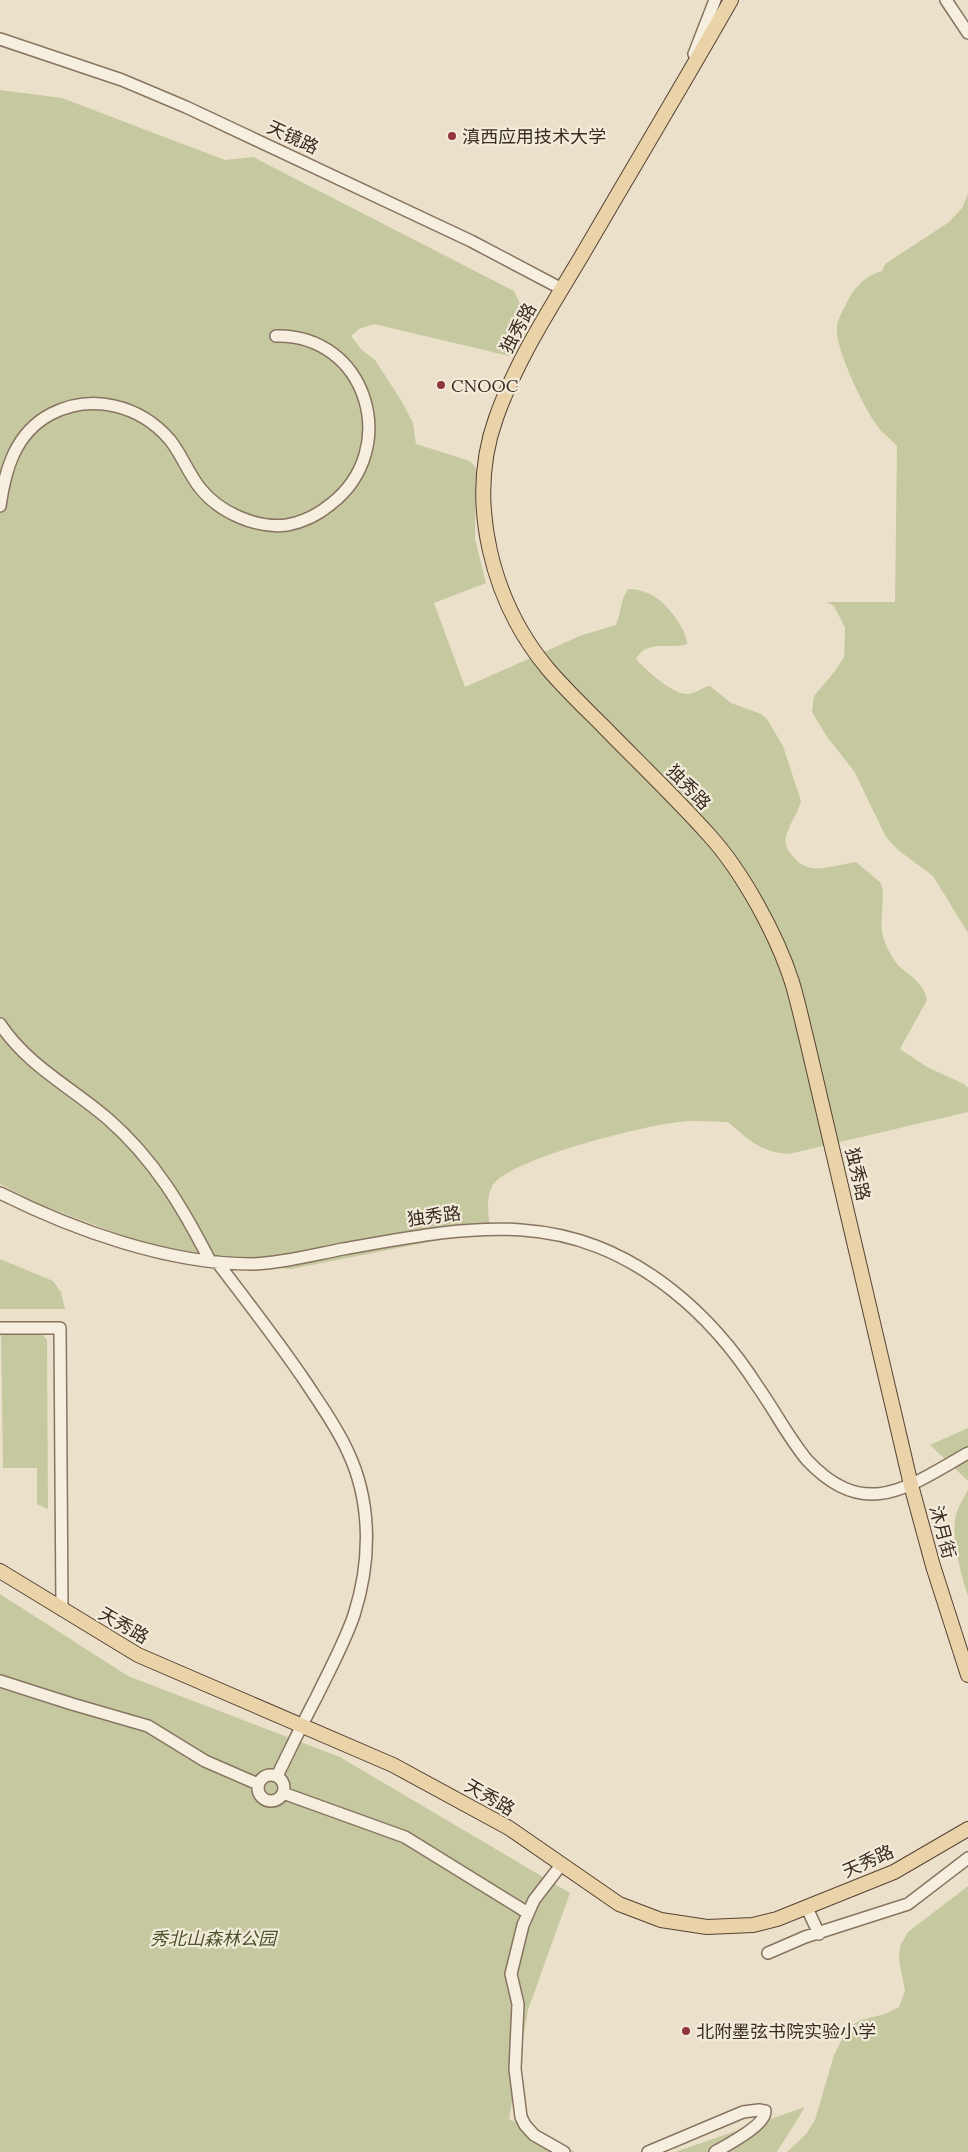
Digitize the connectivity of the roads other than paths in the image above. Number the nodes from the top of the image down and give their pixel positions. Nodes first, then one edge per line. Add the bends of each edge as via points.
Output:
1 (715, 0) edge
2 (731, 0) edge
3 (946, 0) edge
4 (968, 33) edge
5 (0, 39) edge
6 (685, 79) junction
7 (562, 289) junction
8 (276, 336) dead end
9 (0, 506) edge
10 (0, 1024) edge
11 (0, 1193) edge
12 (214, 1261) junction
13 (0, 1328) edge
14 (968, 1453) edge
15 (911, 1485) junction
16 (0, 1571) edge
17 (62, 1610) junction
18 (968, 1675) edge
19 (0, 1681) edge
20 (301, 1726) junction
21 (277, 1776) junction
22 (258, 1784) junction
23 (283, 1793) junction
24 (968, 1829) edge
25 (968, 1858) edge
26 (561, 1866) junction
27 (807, 1908) junction
28 (528, 1913) junction
29 (819, 1934) junction
30 (768, 1953) dead end
31 (564, 2152) edge
32 (648, 2152) edge
33 (715, 2152) edge

1 - 6 street
2 - 6 main road, 独秀路
3 - 4 street
5 - 7 street, 天镜路 via 122,80 186,107 437,225
6 - 7 main road, 独秀路
7 - 15 main road, 独秀路 via 511,381 489,444 484,508 493,564 517,621 547,668 711,836 771,930 791,980 807,1041
8 - 9 street via 307,340 336,356 353,376 367,408 370,438 364,462 347,489 323,510 298,522 276,526 258,524 238,516 205,494 176,448 151,422 126,408 98,403 63,409 28,432 11,458
10 - 12 street via 38,1067 99,1112 136,1146 171,1190
11 - 12 street, 独秀路 via 118,1240
12 - 15 street, 独秀路 via 278,1262 413,1237 483,1229 536,1230 583,1242 617,1255 647,1272 701,1316 743,1364 801,1453 825,1477 846,1489 868,1494 891,1493
12 - 20 street via 281,1346 336,1428 353,1463 364,1500 366,1555 359,1596 337,1655
13 - 17 street via 60,1328
14 - 15 street
15 - 18 main road, 沐月街
16 - 17 main road, 天秀路
17 - 20 main road, 天秀路 via 138,1655
19 - 22 street via 148,1726 205,1761
20 - 21 street
20 - 26 main road, 天秀路 via 393,1764 509,1828
21 - 22 street via 264,1776
21 - 23 street via 283,1783
22 - 23 street via 259,1795 266,1800 277,1799
23 - 28 street via 405,1837
24 - 27 main road, 天秀路 via 894,1872
25 - 29 street via 908,1904
26 - 27 main road, 天秀路 via 619,1904 661,1920 685,1925 753,1925
26 - 28 street via 534,1900
27 - 29 street
28 - 31 street via 511,1970 518,2004 515,2069 518,2105 525,2125
29 - 30 street
32 - 33 street via 743,2112 765,2111 765,2116 751,2130

